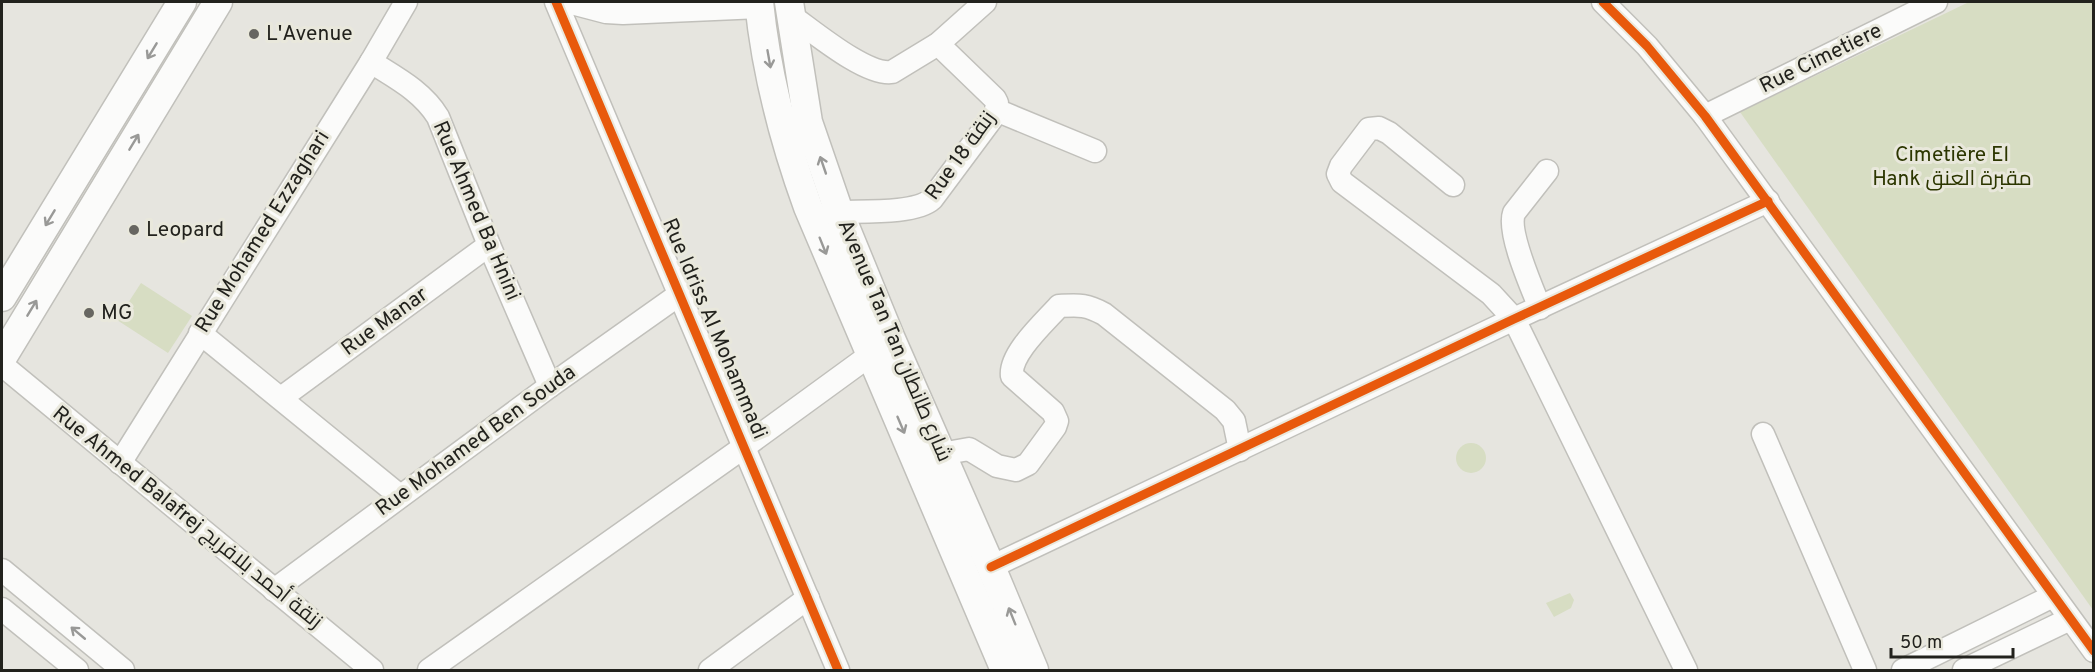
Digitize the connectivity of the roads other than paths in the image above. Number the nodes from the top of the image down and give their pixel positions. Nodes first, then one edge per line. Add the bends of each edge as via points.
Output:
1 (182, 2) edge
2 (218, 2) edge
3 (406, 2) edge
4 (556, 2) edge
5 (568, 2) edge
6 (985, 2) edge
7 (1603, 2) edge
8 (1936, 2) edge
9 (759, 4) edge
10 (790, 8) edge
11 (1908, 8) edge
12 (938, 44) junction
13 (371, 62) junction
14 (996, 110) junction
15 (1705, 116) junction
16 (1095, 151) dead end
17 (1547, 171) dead end
18 (1453, 184) dead end
19 (1768, 201) junction
20 (839, 213) junction
21 (489, 245) junction
22 (4, 285) edge
23 (680, 294) junction
24 (1540, 308) junction
25 (1514, 319) junction
26 (200, 333) junction
27 (881, 347) junction
28 (2, 358) edge
29 (2, 365) edge
30 (550, 386) junction
31 (281, 398) junction
32 (1763, 434) dead end
33 (744, 447) junction
34 (1240, 450) junction
35 (941, 454) junction
36 (120, 463) junction
37 (400, 496) junction
38 (991, 567) junction
39 (2, 570) edge
40 (274, 590) junction
41 (2054, 596) junction
42 (808, 598) junction
43 (2, 609) edge
44 (2070, 619) junction
45 (2094, 651) edge
46 (77, 670) edge
47 (123, 670) edge
48 (372, 670) edge
49 (429, 670) edge
50 (710, 670) edge
51 (838, 670) edge
52 (1005, 670) edge
53 (1034, 670) edge
54 (1686, 670) edge
55 (1865, 670) edge
56 (1903, 670) edge
57 (1964, 670) edge

1 -> 22 main road
28 -> 2 main road
3 - 13 street, Rue Mohamed Ezzaghari
4 - 23 street, Rue Idriss Al Mohammadi
5 - 9 street via 623,13
6 - 12 street
7 - 15 street via 1647,46
8 - 11 street, Rue Cimetiere
9 -> 27 main road, Avenue Tan Tan شارع طانطان via 773,86 792,162 830,264
10 - 12 street via 856,61 878,71 892,72
20 -> 10 main road, Avenue Tan Tan شارع طانطان via 808,122
11 - 15 street, Rue Cimetiere
12 - 14 street, Rue 18 زنقة via 995,99
13 - 21 street, Rue Ahmed Ba Hnini via 431,105
13 - 26 street, Rue Mohamed Ezzaghari
14 - 16 street
14 - 20 street, Rue 18 زنقة via 926,205
15 - 19 street
17 - 24 street via 1511,221
18 - 25 street via 1379,128 1370,129 1338,174 1342,182 1491,294
19 - 24 street
19 - 41 street
20 - 27 main road, Avenue Tan Tan شارع طانطان
21 - 30 street, Rue Ahmed Ba Hnini
21 - 31 street, Rue Manar
23 - 30 street, Rue Mohamed Ben Souda
23 - 33 street, Rue Idriss Al Mohammadi
24 - 25 street
25 - 34 street
25 - 54 street
26 - 31 street
26 - 36 street, Rue Mohamed Ezzaghari
27 - 33 street
27 - 35 main road, Avenue Tan Tan شارع طانطان
27 -> 52 main road, Avenue Tan Tan شارع طانطان
29 - 36 street, Rue Ahmed Balafrej زنقة أحمد بلافريج
30 - 37 street, Rue Mohamed Ben Souda
31 - 37 street
32 - 55 street
33 - 42 street, Rue Idriss Al Mohammadi
33 - 49 street
34 - 35 street via 1234,421 1225,410 1104,315 1090,306 1073,305 1059,306 1016,356 1011,368 1012,376 1058,421 1028,464 1016,470 997,466 969,449
34 - 38 street
35 - 38 main road, Avenue Tan Tan شارع طانطان
36 - 40 street, Rue Ahmed Balafrej زنقة أحمد بلافريج
37 - 40 street, Rue Mohamed Ben Souda
53 -> 38 main road, Avenue Tan Tan شارع طانطان
47 -> 39 street
40 - 48 street, Rue Ahmed Balafrej زنقة أحمد بلافريج
41 - 44 street
41 - 56 street
42 - 50 street
42 - 51 street, Rue Idriss Al Mohammadi
43 - 46 street
44 - 45 street
44 - 57 street

